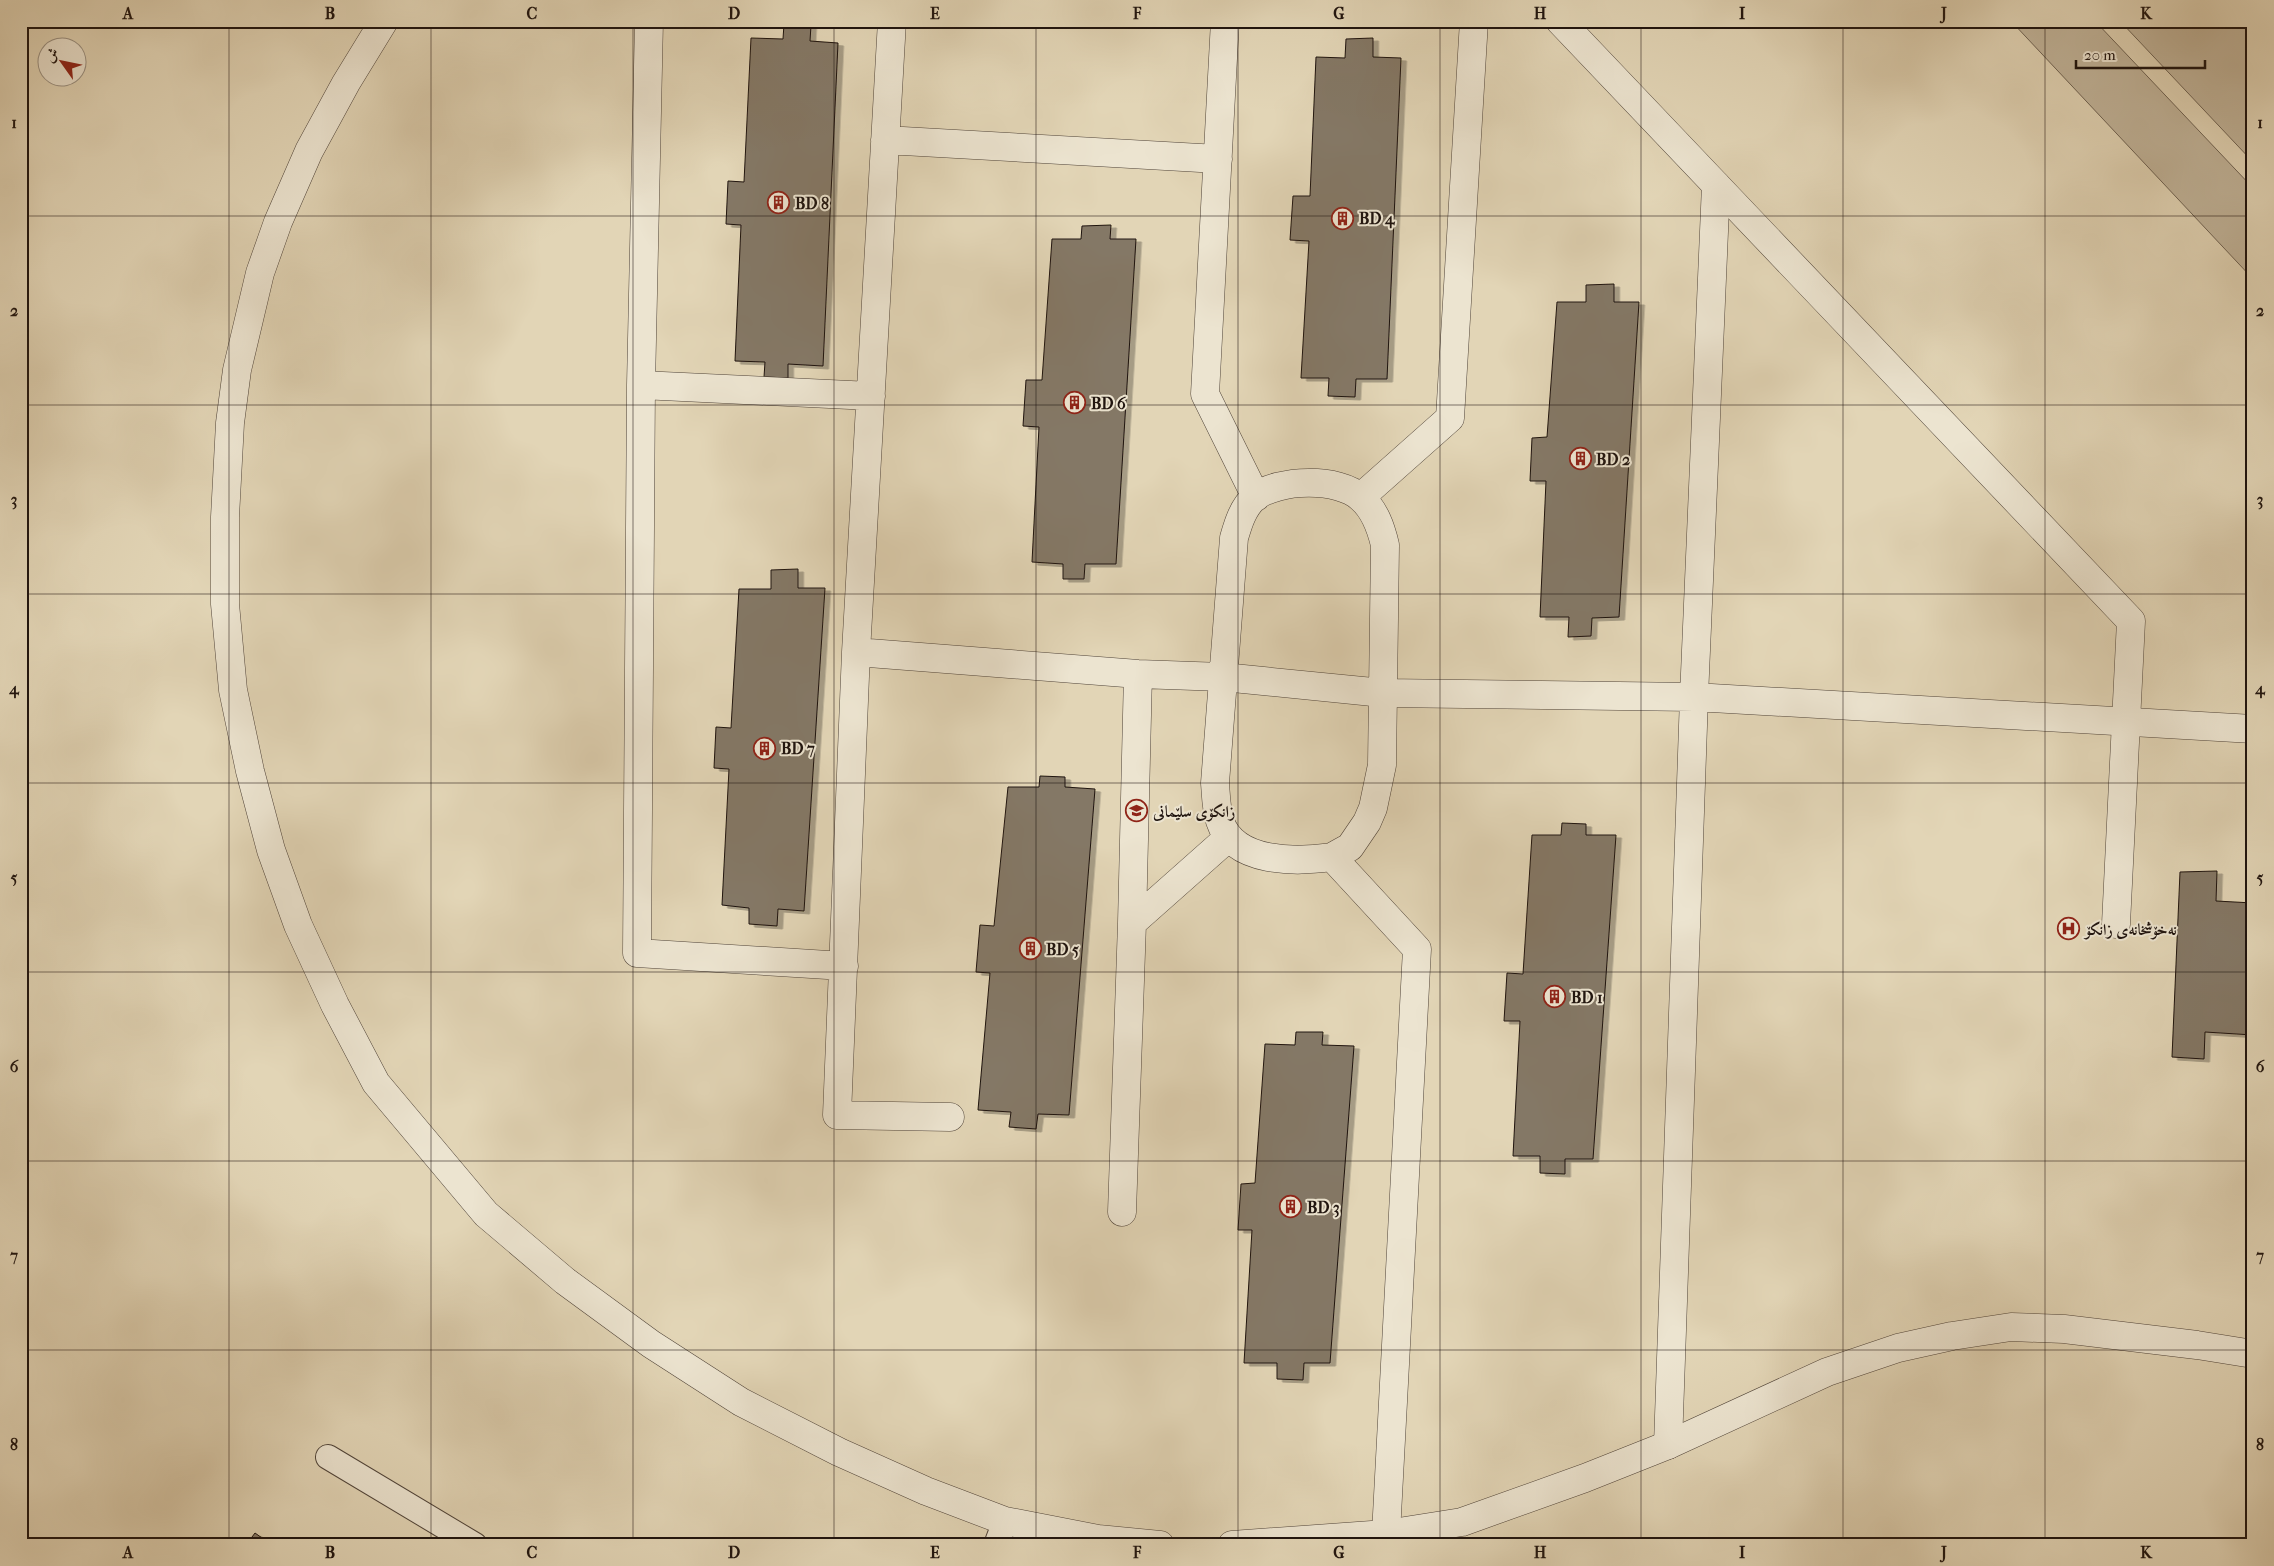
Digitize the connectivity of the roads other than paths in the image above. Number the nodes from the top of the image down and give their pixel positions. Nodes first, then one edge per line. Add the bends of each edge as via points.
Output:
1 (384, 21) edge
2 (649, 21) edge
3 (892, 21) edge
4 (1225, 21) edge
5 (1474, 21) edge
6 (1560, 21) edge
7 (885, 140) junction
8 (1218, 159) junction
9 (1716, 185) junction
10 (641, 384) junction
11 (871, 396) junction
12 (1256, 497) junction
13 (1361, 497) junction
14 (856, 652) junction
15 (1138, 674) junction
16 (1223, 677) junction
17 (1384, 693) junction
18 (1694, 697) junction
19 (2127, 722) junction
20 (2253, 730) edge
21 (1229, 837) junction
22 (1332, 857) junction
23 (1132, 923) junction
24 (2116, 924) dead end
25 (844, 966) junction
26 (950, 1117) dead end
27 (1122, 1212) dead end
28 (2253, 1354) edge
29 (1668, 1445) junction
30 (328, 1457) dead end
31 (1001, 1533) edge
32 (1386, 1534) junction
33 (475, 1545) edge
34 (1160, 1545) edge
35 (1232, 1545) edge

1 - 31 street via 309,151 278,222 248,320 230,423 225,604 233,690 250,771 272,850 298,925 376,1084 486,1214 565,1281 651,1344 741,1402 839,1452 926,1491
2 - 10 street
3 - 7 street
4 - 8 street
5 - 13 street via 1450,418
6 - 9 street
7 - 8 street
7 - 11 street
8 - 12 street via 1205,394
9 - 18 street
9 - 19 street via 2131,621
10 - 11 street
10 - 25 street via 637,952
11 - 14 street
12 - 13 street via 1285,484 1304,484 1344,488
12 - 16 street via 1246,508 1234,538
13 - 17 street via 1375,514 1385,545
14 - 15 street
14 - 25 street
15 - 16 street
15 - 23 street
16 - 17 street
16 - 21 street via 1215,783 1220,822
17 - 18 street
17 - 22 street via 1382,765 1373,808 1360,836 1350,847
18 - 19 street
18 - 29 street
19 - 20 street
19 - 24 street
21 - 22 street via 1250,852 1267,857 1313,860
21 - 23 street
22 - 32 street via 1418,949
23 - 27 street
25 - 26 street via 837,1115
28 - 29 street via 2064,1329 2011,1327 1952,1336 1898,1348 1827,1372
29 - 32 street via 1462,1522
30 - 33 lane
31 - 34 street
32 - 35 street

